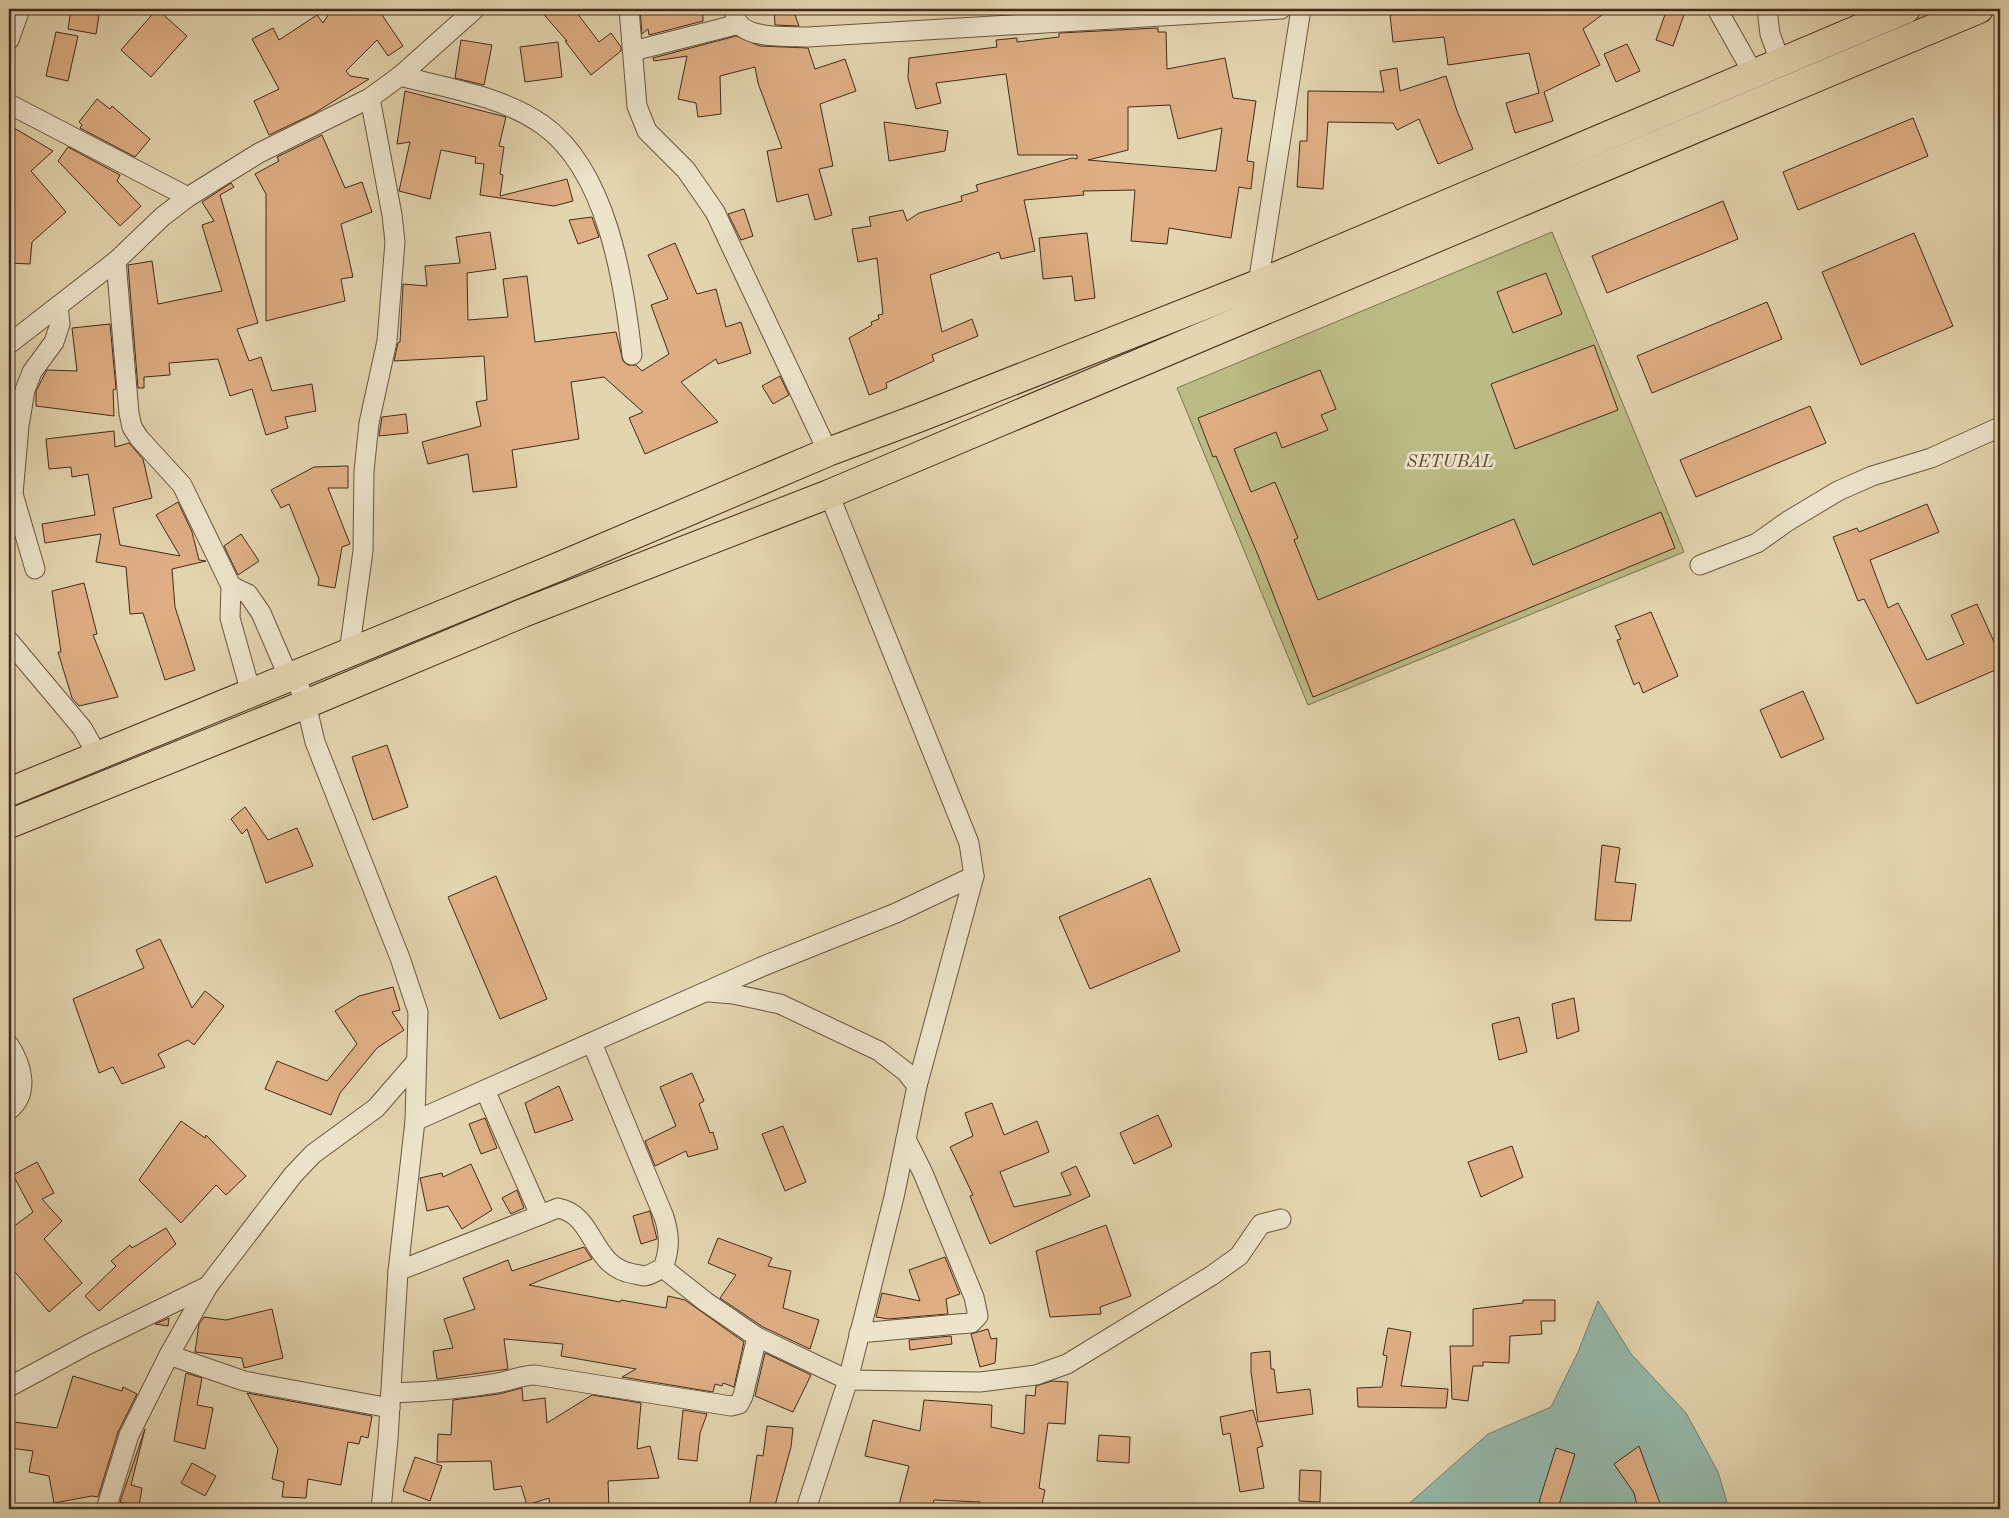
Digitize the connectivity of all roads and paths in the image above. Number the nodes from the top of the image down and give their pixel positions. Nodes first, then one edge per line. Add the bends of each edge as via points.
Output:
1 (20, 9) edge
2 (475, 9) edge
3 (629, 9) edge
4 (1281, 9) edge
5 (1301, 9) edge
6 (1718, 9) edge
7 (1767, 9) edge
8 (1906, 9) edge
9 (1978, 9) edge
10 (736, 16) edge
11 (9, 40) edge
12 (633, 51) junction
13 (1780, 61) junction
14 (1753, 73) junction
15 (400, 76) junction
16 (370, 98) junction
17 (9, 104) edge
18 (188, 197) junction
19 (116, 262) junction
20 (1258, 284) junction
21 (58, 306) junction
22 (9, 344) edge
23 (632, 355) dead end
24 (2000, 427) edge
25 (828, 452) junction
26 (829, 494) junction
27 (1700, 565) dead end
28 (35, 569) dead end
29 (231, 586) junction
30 (9, 641) edge
31 (349, 653) junction
32 (292, 677) junction
33 (251, 693) junction
34 (306, 704) junction
35 (98, 756) junction
36 (9, 792) edge
37 (9, 824) edge
38 (974, 876) junction
39 (708, 992) junction
40 (592, 1043) junction
41 (9, 1045) edge
42 (415, 1063) junction
43 (917, 1086) junction
44 (485, 1090) junction
45 (9, 1110) edge
46 (415, 1121) junction
47 (906, 1139) junction
48 (540, 1215) junction
49 (1281, 1219) dead end
50 (664, 1268) junction
51 (398, 1271) junction
52 (208, 1286) junction
53 (859, 1333) junction
54 (757, 1337) junction
55 (169, 1355) junction
56 (848, 1380) junction
57 (9, 1387) edge
58 (390, 1401) junction
59 (106, 1509) edge
60 (381, 1509) edge
61 (806, 1509) edge

1 - 11 street
2 - 15 street
3 - 12 street
4 - 10 street via 808,37 751,32
5 - 20 street
6 - 14 street
7 - 13 street via 1770,34
8 - 13 main road
9 - 26 main road
10 - 12 street
12 - 25 street via 641,120 659,144 686,170 715,212
13 - 14 main road
14 - 20 main road
15 - 16 street
15 - 23 street via 484,97 510,107 542,124 562,140 592,187 616,252
16 - 18 street via 259,153
16 - 31 street via 395,242 387,341 369,423 364,471 363,551
17 - 18 street
18 - 19 street via 162,217
19 - 21 street
19 - 29 street via 132,427 182,485
20 - 25 main road via 922,418
21 - 22 street
21 - 28 street via 60,324 54,342 32,372 25,390 13,494
24 - 27 street via 1931,458 1838,490 1757,543
25 - 31 main road
26 - 34 main road via 523,613
26 - 38 street via 969,843
29 - 32 street via 248,594 261,613
29 - 33 street via 230,618
30 - 35 street via 82,728
31 - 32 main road
32 - 33 main road
32 - 34 street
33 - 35 main road
34 - 37 main road
34 - 42 street via 315,742 412,988 419,1034
35 - 36 main road
38 - 39 street via 896,914
38 - 43 street
39 - 40 street
39 - 43 street via 780,1004 879,1051 901,1067
40 - 44 street
40 - 50 street via 664,1217 669,1252
41 - 45 street via 17,1058 23,1083 16,1104
42 - 46 street
42 - 52 street via 376,1108 313,1154
43 - 47 street
44 - 46 street
44 - 48 street
46 - 51 street
47 - 53 street
47 - 53 street via 978,1306 978,1316 971,1323
48 - 50 street via 558,1208 569,1210 580,1219 600,1254 614,1267 645,1276
48 - 51 street
49 - 56 street via 1261,1224 1239,1256 1211,1276 1067,1364 1036,1375 980,1382
50 - 54 street
51 - 58 street
52 - 55 street
52 - 57 street
53 - 56 street
54 - 56 street
54 - 58 street via 743,1396 739,1404 731,1406 535,1375
55 - 58 street via 244,1381
55 - 59 street via 129,1435
56 - 61 street
58 - 60 street

